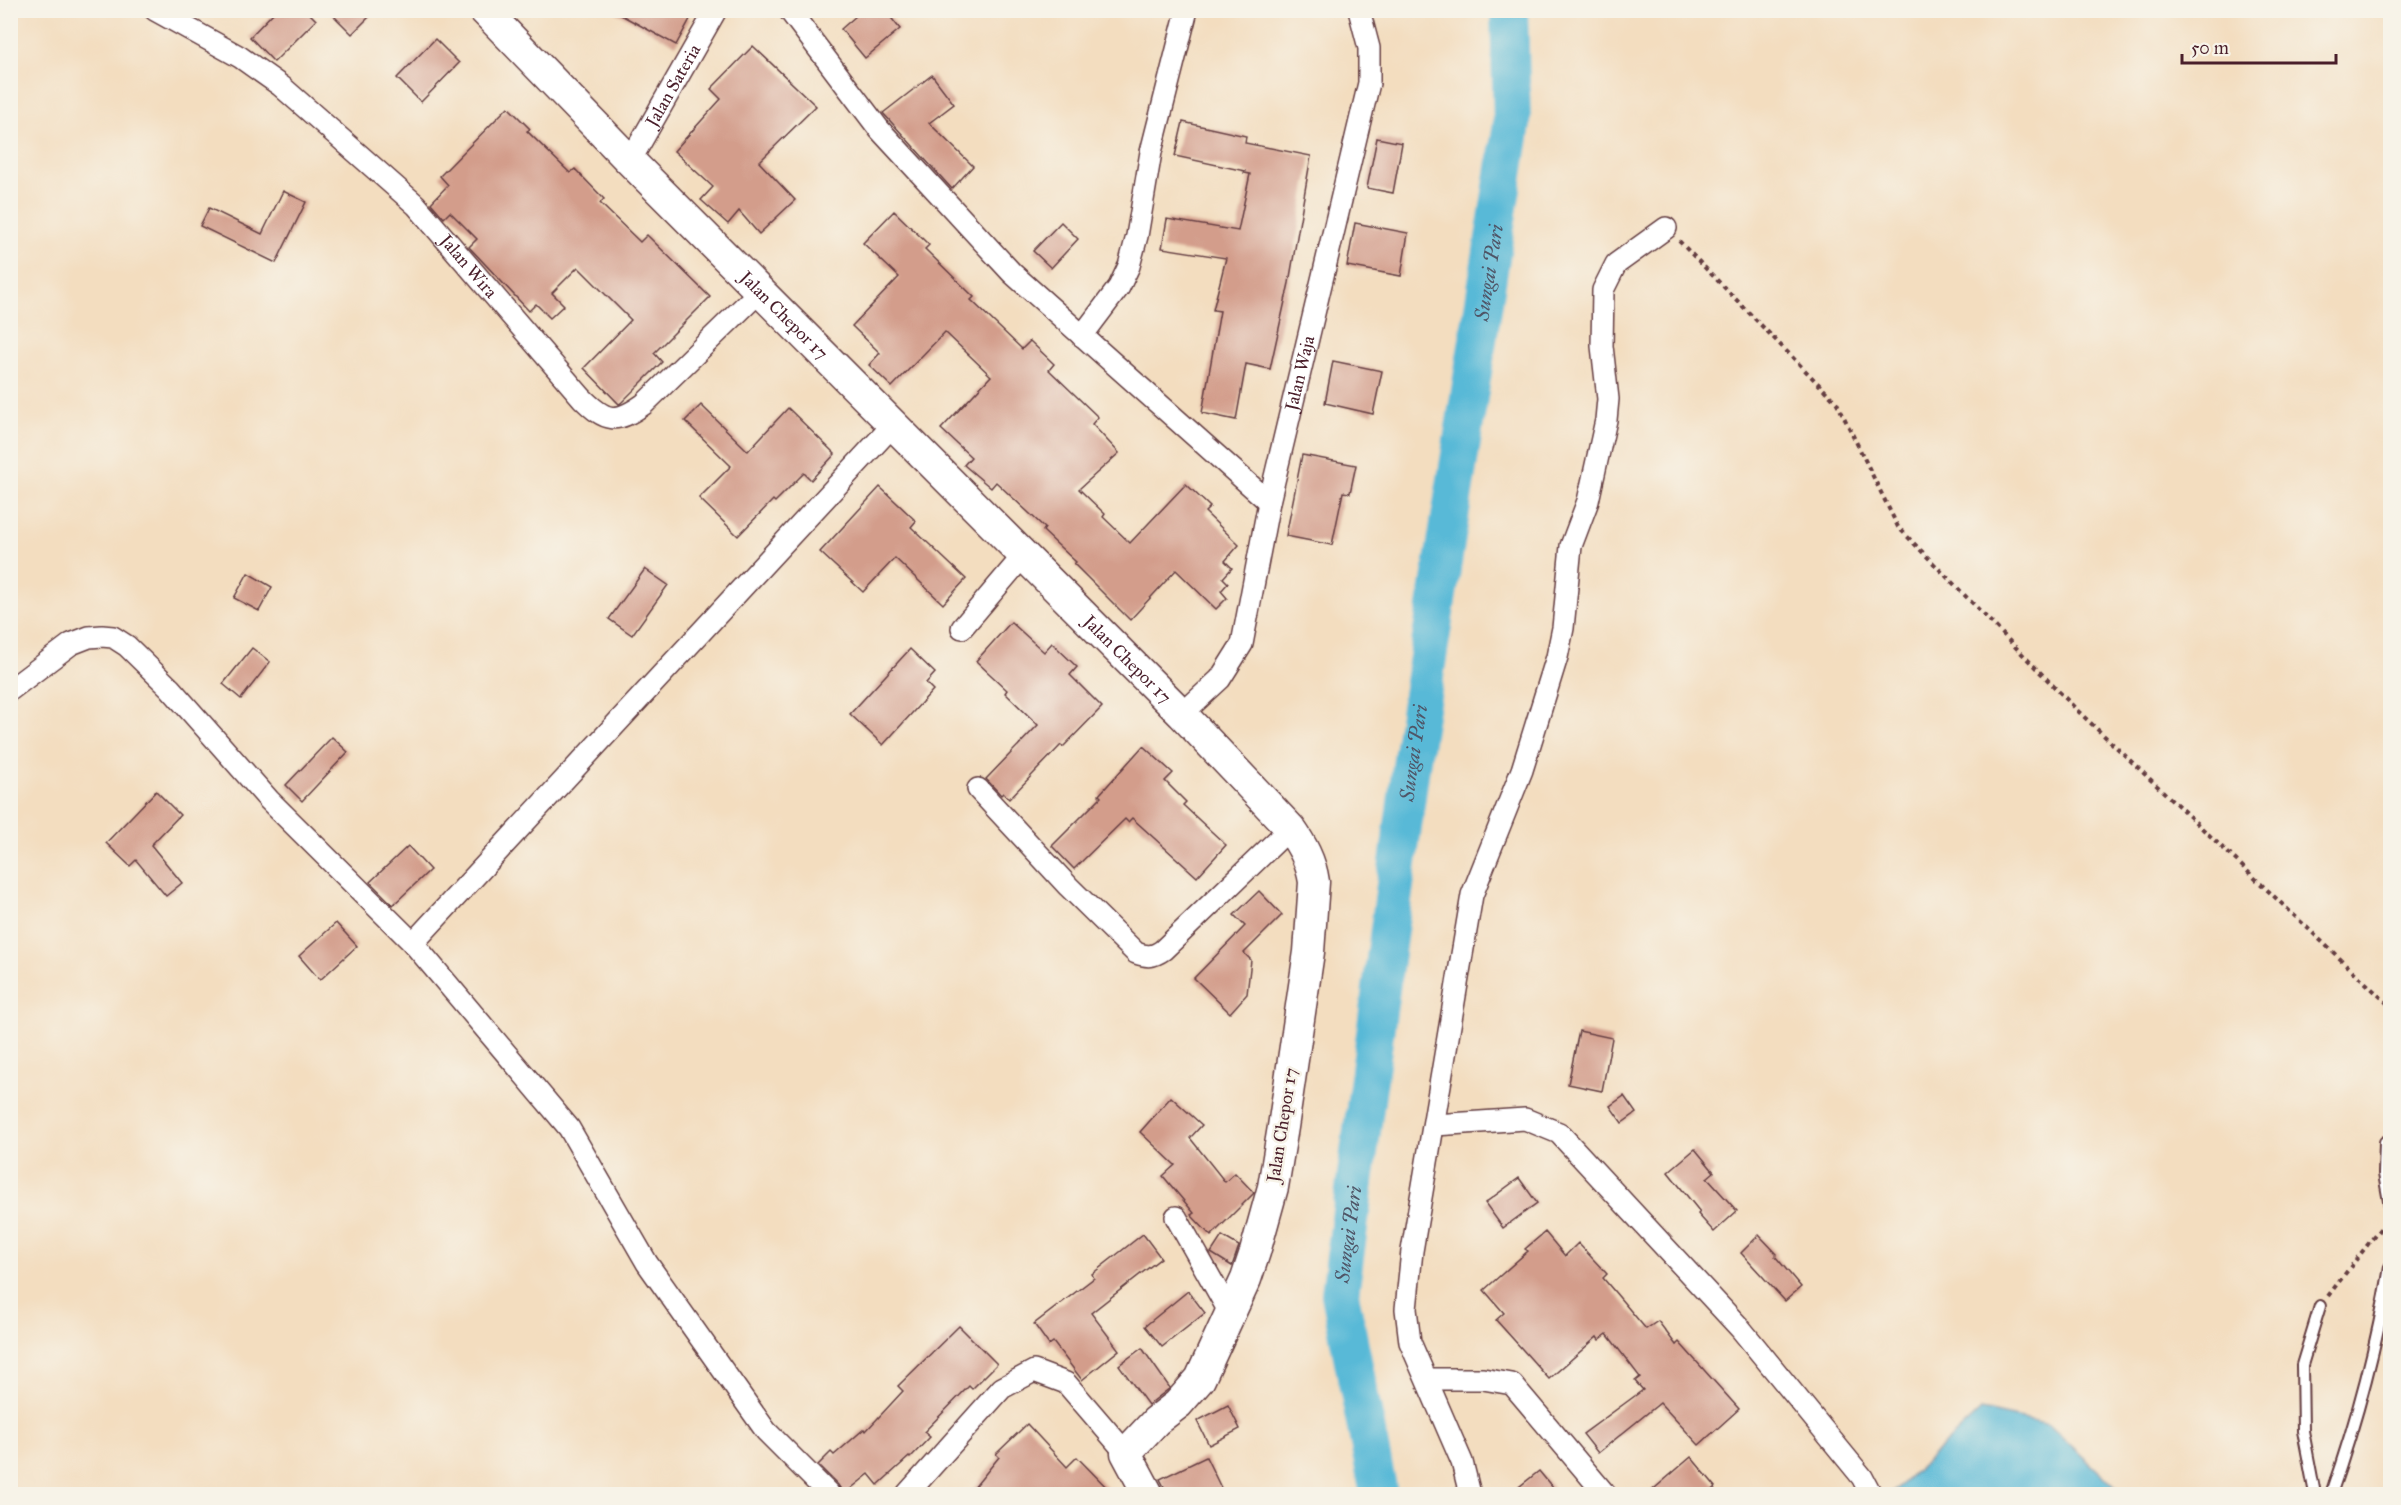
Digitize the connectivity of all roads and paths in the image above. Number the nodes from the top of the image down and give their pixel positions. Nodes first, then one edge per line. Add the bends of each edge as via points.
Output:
1 (155, 10) edge
2 (716, 10) edge
3 (789, 10) edge
4 (1187, 10) edge
5 (1359, 10) edge
6 (494, 14) edge
7 (630, 160) junction
8 (1666, 228) joint
9 (760, 291) junction
10 (1082, 336) junction
11 (893, 425) junction
12 (1269, 502) junction
13 (1023, 556) junction
14 (962, 628) dead end
15 (10, 690) edge
16 (1182, 714) junction
17 (978, 789) dead end
18 (1290, 828) junction
19 (413, 943) junction
20 (2391, 1006) edge
21 (2391, 1107) edge
22 (1435, 1125) junction
23 (2385, 1142) joint
24 (2391, 1207) edge
25 (2391, 1216) edge
26 (1176, 1217) dead end
27 (2391, 1267) edge
28 (2320, 1306) joint
29 (1230, 1313) junction
30 (1428, 1379) junction
31 (1126, 1453) junction
32 (828, 1494) edge
33 (908, 1494) edge
34 (1148, 1494) edge
35 (1470, 1494) edge
36 (1605, 1494) edge
37 (1870, 1494) edge
38 (2316, 1494) edge
39 (2331, 1494) edge

1 - 9 street, Jalan Wira via 240,57 281,86 416,205 582,398 602,415 628,416 644,404
2 - 7 street, Jalan Sateria
3 - 10 street via 879,129 1011,273
4 - 10 street via 1151,152 1129,266
5 - 12 street, Jalan Waja via 1369,48 1369,83
6 - 7 street, Jalan Chepor 17
7 - 9 street, Jalan Chepor 17
8 - 20 path via 1837,403 1898,527 2079,712
8 - 22 street via 1616,264 1604,291 1606,420 1588,501 1571,546 1557,657 1522,770 1472,895
9 - 11 street, Jalan Chepor 17
10 - 12 street
11 - 13 street, Jalan Chepor 17
11 - 19 street
12 - 16 street, Jalan Waja via 1242,644 1220,679
13 - 14 street
13 - 16 street, Jalan Chepor 17
15 - 19 street via 71,644 89,636 114,637 171,688 269,800
16 - 18 street, Jalan Chepor 17
17 - 18 street via 1068,886 1143,956 1163,950
18 - 29 street, Jalan Chepor 17 via 1305,852 1314,882 1309,952 1273,1187 1255,1252
19 - 32 street via 569,1128 647,1263 766,1431
21 - 23 path
22 - 30 street via 1413,1241 1406,1309 1410,1342
22 - 37 street via 1525,1119 1559,1133 1740,1328 1862,1477
23 - 24 lane via 2384,1174
25 - 28 path
26 - 29 street
27 - 39 lane via 2379,1333
28 - 38 lane via 2302,1365 2303,1431
29 - 31 street, Jalan Chepor 17 via 1193,1389
30 - 35 street via 1462,1462
30 - 36 street via 1483,1379 1512,1384
31 - 33 street via 1066,1383 1034,1371 1002,1388
31 - 34 street

